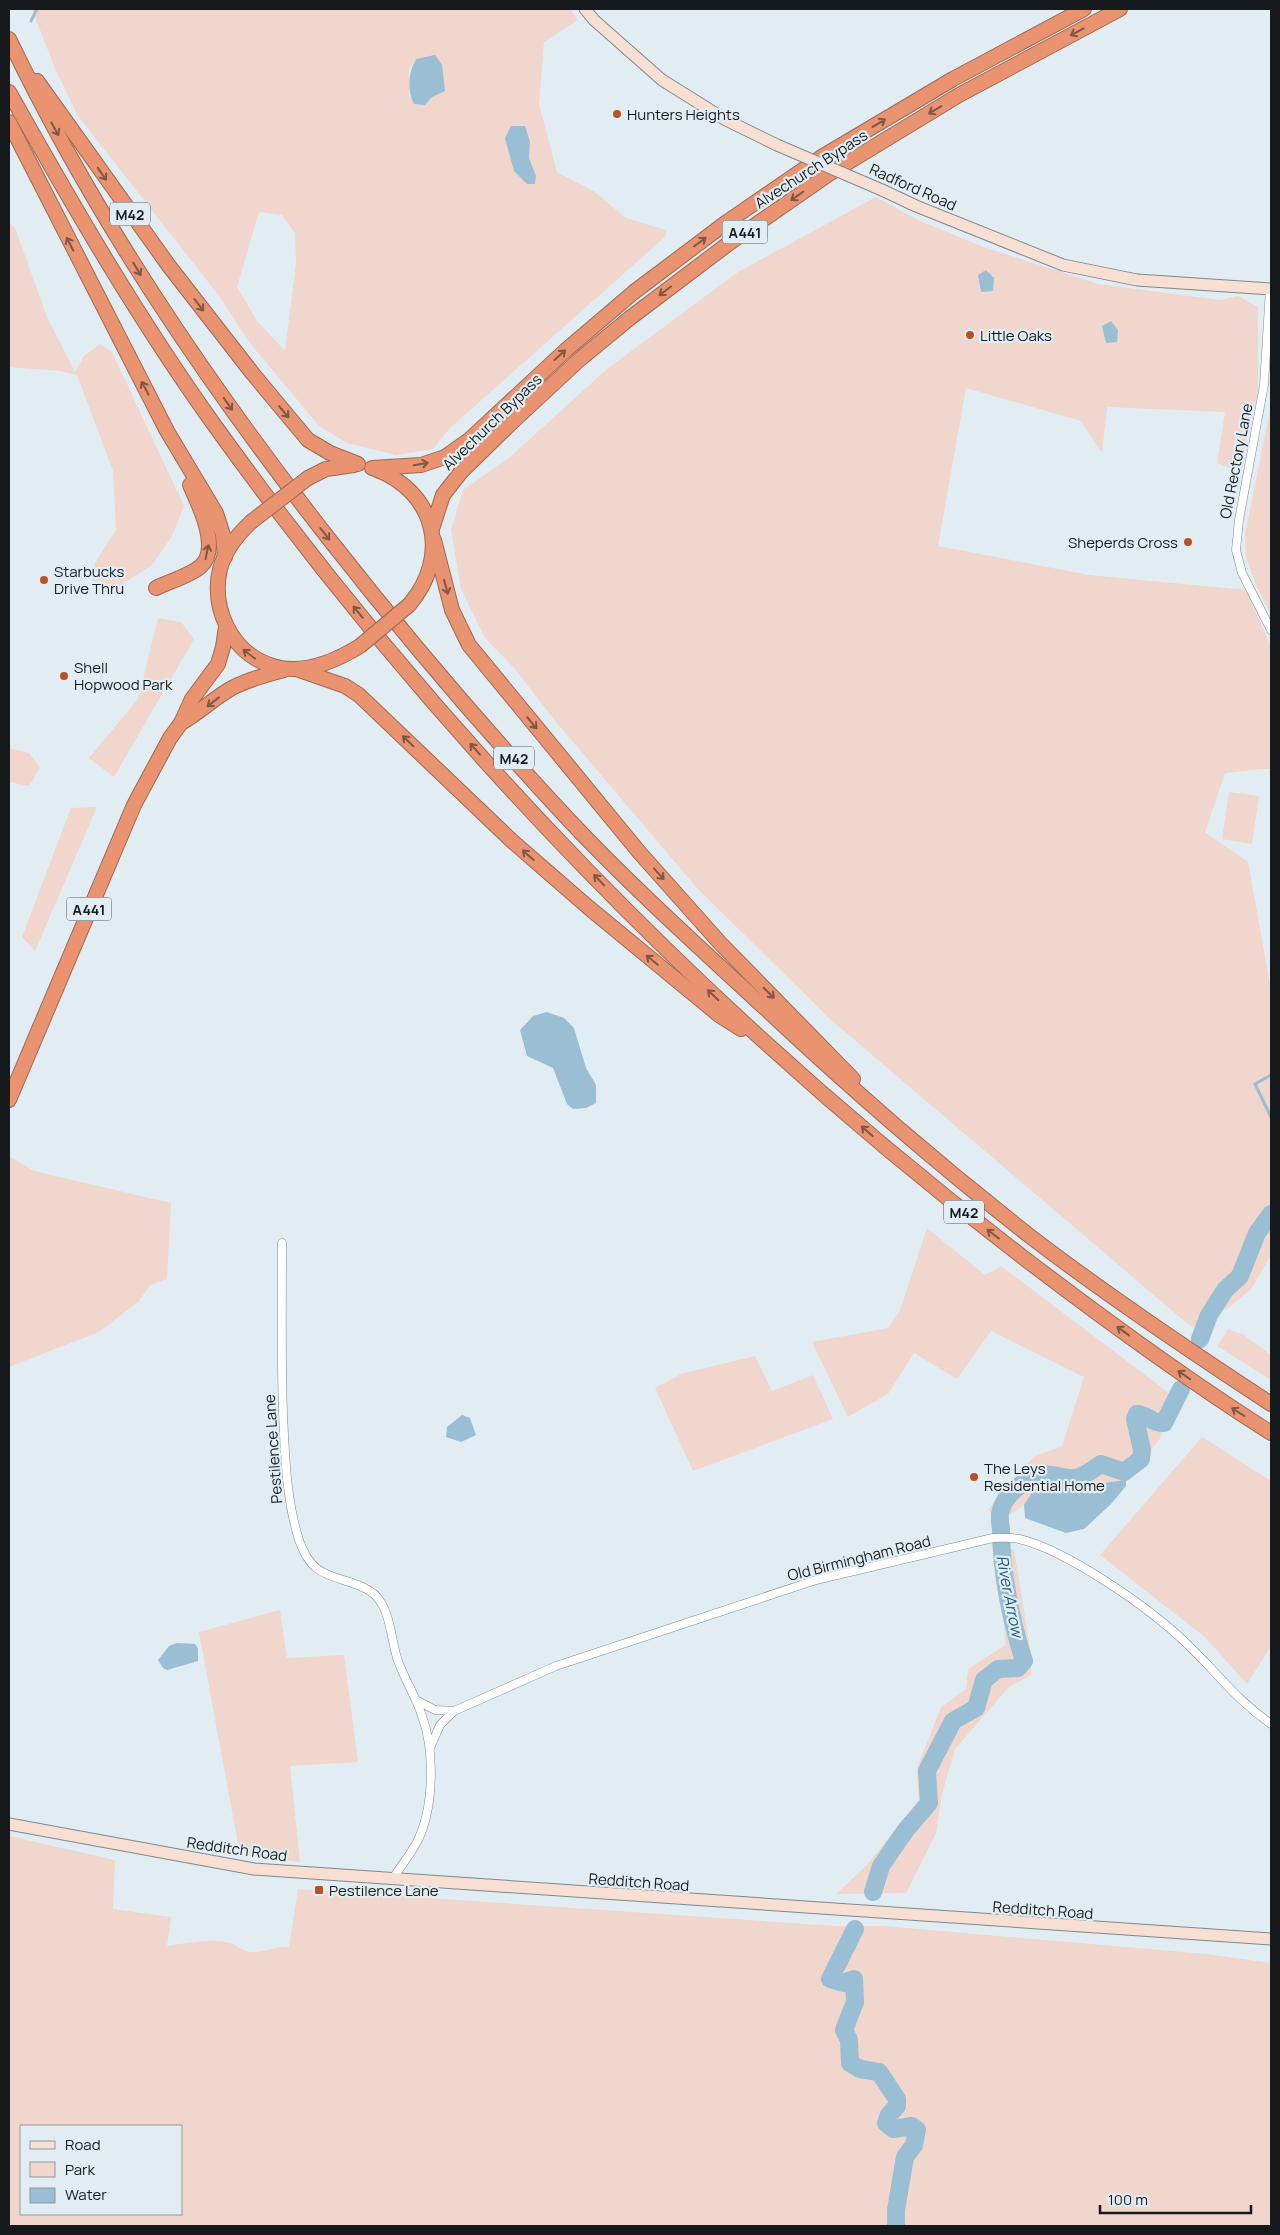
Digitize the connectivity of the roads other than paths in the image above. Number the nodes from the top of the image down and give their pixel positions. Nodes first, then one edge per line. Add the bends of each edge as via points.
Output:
1 (585, 9) edge
2 (1084, 9) edge
3 (1120, 9) edge
4 (11, 44) edge
5 (9, 92) edge
6 (9, 122) edge
7 (1270, 289) edge
8 (167, 431) junction
9 (358, 464) junction
10 (372, 468) junction
11 (433, 534) junction
12 (225, 557) junction
13 (156, 588) dead end
14 (226, 627) junction
15 (1271, 630) edge
16 (292, 668) junction
17 (182, 723) junction
18 (775, 1052) junction
19 (9, 1100) edge
20 (887, 1119) junction
21 (282, 1243) dead end
22 (1271, 1404) edge
23 (1271, 1433) edge
24 (416, 1700) junction
25 (454, 1711) junction
26 (1271, 1724) edge
27 (430, 1748) junction
28 (9, 1824) edge
29 (392, 1880) junction
30 (1271, 1939) edge

1 - 7 main road, Radford Road, bridge via 662,80 726,120 916,206 1063,264 1137,280
10 -> 2 highway, Alvechurch Bypass / A441 via 421,465 445,457 634,292 728,222 820,158 953,79
3 -> 11 highway, Alvechurch Bypass / A441 via 959,96 829,174 630,318 580,359 461,472 443,495
4 -> 9 highway, M42 via 169,266 253,374 308,440
4 -> 20 highway, M42 via 86,185 143,278 265,457 370,591 569,820 669,920
18 -> 5 highway, M42 via 614,897 503,780 411,677 316,559 214,424 101,254
8 -> 6 highway
7 - 15 street, Old Rectory Lane via 1264,385 1236,550 1242,573
8 - 12 highway via 216,513
13 -> 8 highway via 203,565 209,541 205,519
9 - 10 highway
9 - 12 highway, bridge via 340,465 308,478 251,522 232,543
10 - 11 highway via 403,483 417,498
11 - 16 highway, Alvechurch Bypass, bridge via 434,551 428,574 409,605 360,646 323,664
11 -> 20 highway, M42 via 452,610 469,645 639,852 720,943 835,1059
12 - 14 highway via 218,589
16 -> 14 highway via 270,666 254,658
14 - 17 highway, A441 via 218,664 192,699
16 -> 17 highway, A441 via 253,678
18 -> 16 highway, M42 via 719,1015 588,907 512,841 359,695 345,686
17 - 19 highway, A441 via 170,738 134,805
23 -> 18 highway, M42 via 1163,1360 940,1194
20 - 22 highway, M42 via 1035,1240
21 - 24 street, Pestilence Lane via 284,1434 287,1482 299,1538 309,1563 316,1570 378,1597 398,1661
24 - 25 street via 435,1710
24 - 27 street, Pestilence Lane
25 - 26 street, Old Birmingham Road via 556,1666 816,1580 1007,1537 1029,1542 1074,1562 1142,1608 1186,1643 1234,1694
25 - 27 street, Old Birmingham Road via 440,1724
27 - 29 street via 424,1825
28 - 29 main road, Redditch Road via 254,1869
29 - 30 main road, Redditch Road

